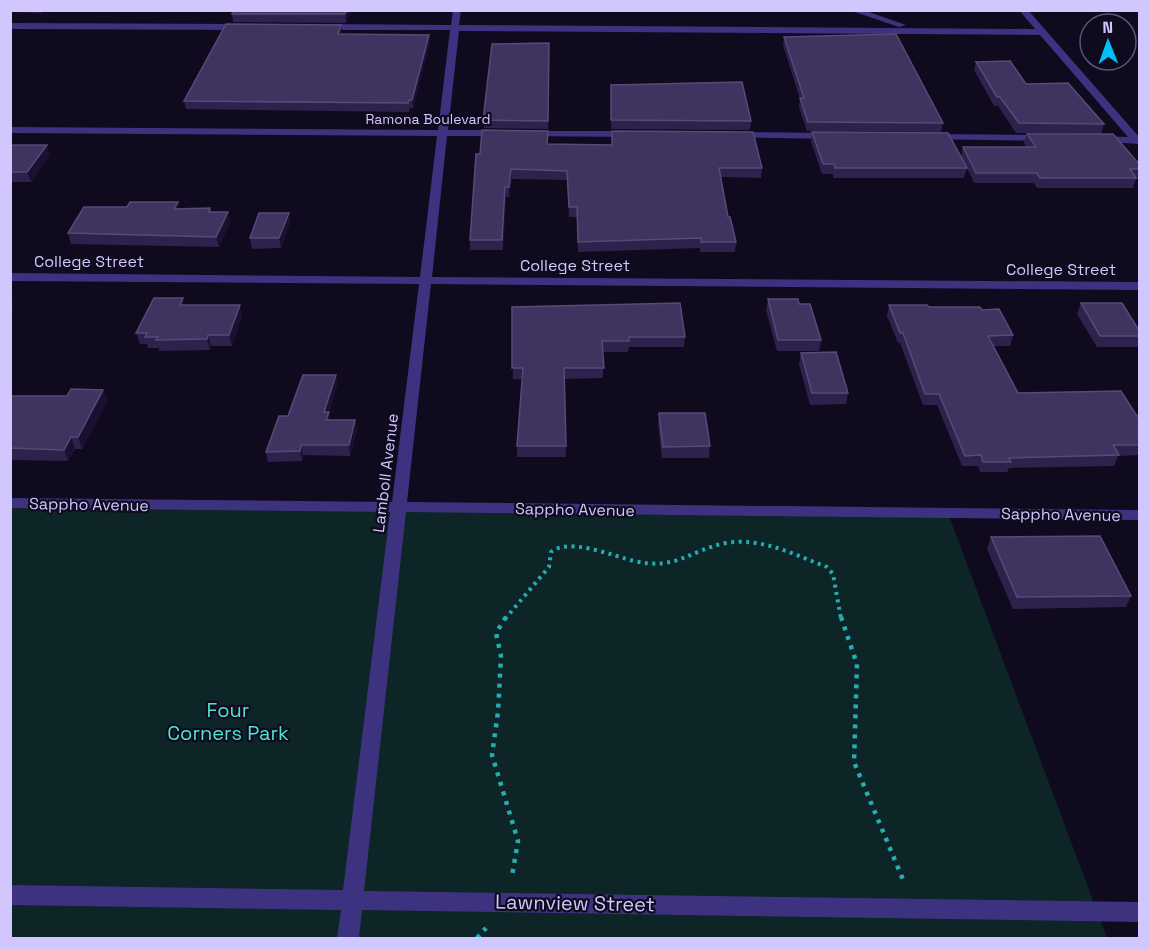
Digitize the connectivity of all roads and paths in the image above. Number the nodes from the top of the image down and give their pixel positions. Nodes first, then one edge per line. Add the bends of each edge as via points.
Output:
1 (457, 10) edge
2 (853, 10) edge
3 (1023, 10) edge
4 (10, 26) edge
5 (250, 27) edge
6 (310, 27) edge
7 (454, 28) junction
8 (920, 31) junction
9 (1040, 32) junction
10 (10, 130) edge
11 (443, 133) junction
12 (510, 133) edge
13 (522, 134) edge
14 (642, 135) edge
15 (726, 135) edge
16 (846, 136) edge
17 (918, 137) edge
18 (1062, 138) edge
19 (1086, 139) edge
20 (1138, 142) edge
21 (10, 276) edge
22 (425, 280) junction
23 (1140, 286) edge
24 (10, 503) edge
25 (400, 508) junction
26 (1140, 515) edge
27 (512, 877) dead end
28 (906, 884) dead end
29 (10, 896) edge
30 (353, 900) junction
31 (1140, 912) edge
32 (486, 928) dead end
33 (348, 939) edge
34 (477, 939) edge

1 - 7 street, Lamboll Avenue
2 - 8 street
3 - 9 street
4 - 5 street
6 - 7 street
7 - 8 street
7 - 11 street, Lamboll Avenue
8 - 9 street
9 - 20 street
10 - 11 street, Ramona Boulevard
11 - 12 street, Ramona Boulevard
11 - 22 street, Lamboll Avenue
13 - 14 street
15 - 16 street
17 - 18 street
19 - 20 street
21 - 22 street, College Street
22 - 23 street, College Street
22 - 25 street, Lamboll Avenue
24 - 25 street, Sappho Avenue
25 - 26 street, Sappho Avenue
25 - 30 street, Lamboll Avenue
27 - 28 path via 518,841 492,755 501,656 496,633 549,567 551,552 557,547 581,547 665,565 726,543 760,542 827,567 833,574 839,613 857,664 854,762
29 - 30 street, Lawnview Street
30 - 31 street, Lawnview Street
30 - 33 street, Lamboll Avenue
32 - 34 path

